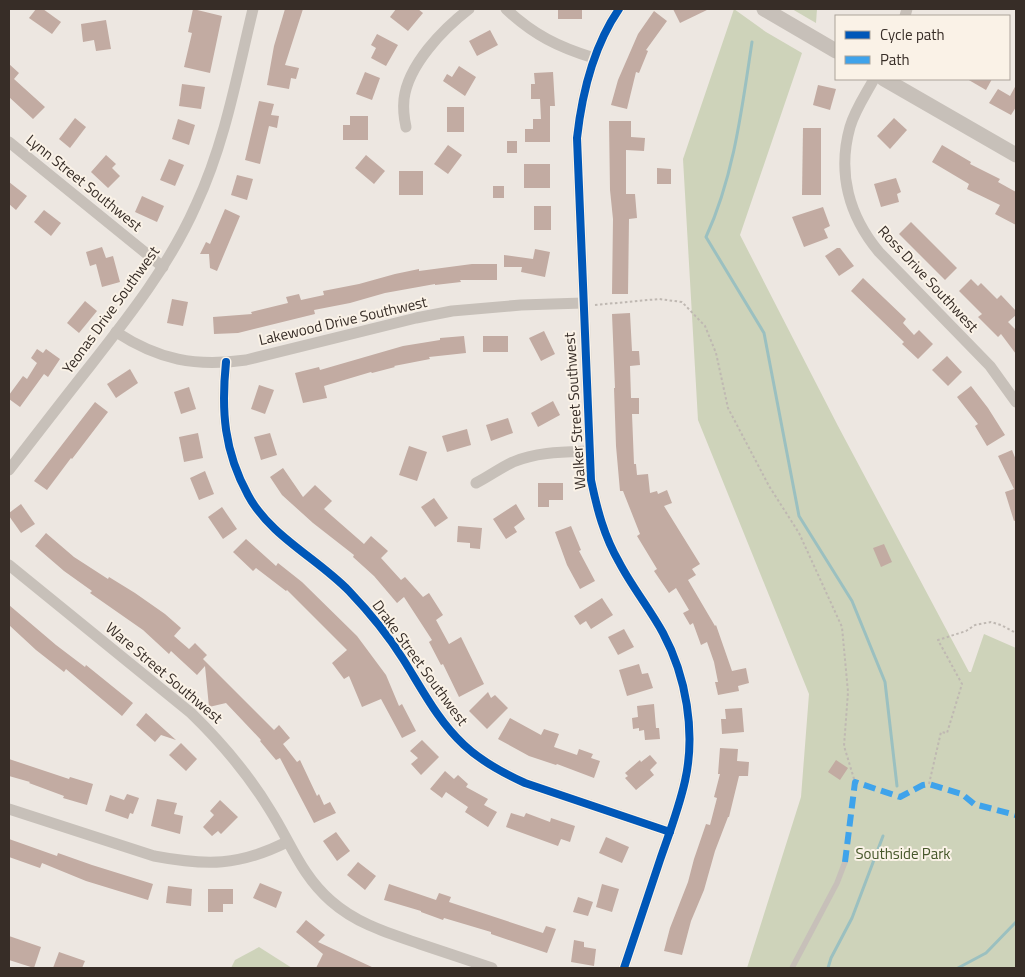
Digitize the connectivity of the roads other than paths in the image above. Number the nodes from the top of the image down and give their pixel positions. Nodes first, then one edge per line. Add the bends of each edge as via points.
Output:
1 (253, 9) edge
2 (469, 9) edge
3 (506, 9) edge
4 (619, 9) edge
5 (764, 9) edge
6 (835, 50) edge
7 (594, 58) junction
8 (873, 80) edge
9 (886, 80) edge
10 (406, 127) dead end
11 (9, 142) edge
12 (1016, 155) edge
13 (163, 267) junction
14 (583, 304) junction
15 (116, 332) junction
16 (226, 362) junction
17 (1016, 402) edge
18 (589, 451) junction
19 (9, 470) edge
20 (476, 484) dead end
21 (9, 565) edge
22 (9, 809) edge
23 (670, 832) junction
24 (287, 842) junction
25 (845, 862) dead end
26 (492, 968) edge
27 (624, 968) edge
28 (792, 968) edge

1 - 13 street, Yeonas Drive Southwest via 224,131 210,172
2 - 10 street via 441,34 414,70 404,98
3 - 7 street via 548,41
4 - 7 street, Walker Street Southwest
5 - 6 street
7 - 14 street, Walker Street Southwest via 585,86 577,138
8 - 17 street, Ross Drive Southwest via 850,126 846,145 846,183 850,203 867,238 990,366
9 - 12 street
11 - 13 street, Lynn Street Southwest
13 - 15 street, Yeonas Drive Southwest
14 - 16 street, Lakewood Drive Southwest via 452,311
14 - 18 street, Walker Street Southwest
15 - 16 street, Lakewood Drive Southwest via 157,354 205,363
15 - 19 street, Yeonas Drive Southwest
16 - 23 street, Drake Street Southwest via 223,410 226,433 231,455 248,496 274,528 324,568 370,614 402,657 446,727 482,760 525,783
18 - 20 street via 530,456 512,462
18 - 23 street, Walker Street Southwest via 591,480 605,534 663,633 682,681 687,706 689,754 686,779
21 - 24 street, Ware Street Southwest via 215,736 252,781
22 - 24 street via 175,860 226,862 246,859
23 - 27 street, Walker Street Southwest
24 - 26 street, Ware Street Southwest via 316,886 347,914 381,931
25 - 28 lane

